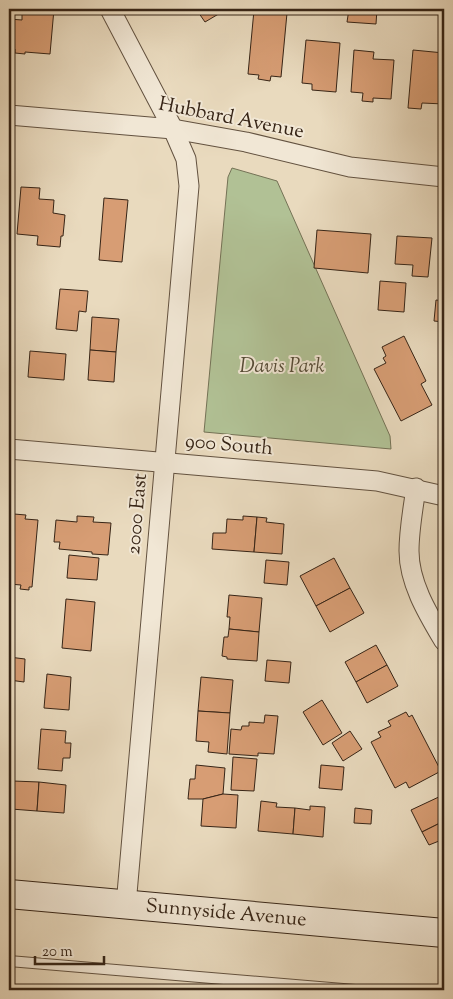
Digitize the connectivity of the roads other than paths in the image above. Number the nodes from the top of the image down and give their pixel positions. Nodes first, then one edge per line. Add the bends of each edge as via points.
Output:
1 (110, 9) edge
2 (9, 115) edge
3 (173, 129) junction
4 (444, 177) edge
5 (9, 449) edge
6 (165, 463) junction
7 (416, 488) junction
8 (444, 496) edge
9 (444, 641) edge
10 (9, 894) edge
11 (126, 905) junction
12 (444, 933) edge
13 (9, 961) edge
14 (355, 990) edge

1 - 3 street, 2000 East
2 - 3 street, Hubbard Avenue
3 - 4 street, Hubbard Avenue via 246,142 350,167
3 - 6 street, 2000 East via 186,159 189,186
5 - 6 street, 900 South
6 - 7 street, 900 South
6 - 11 street, 2000 East
7 - 8 street, 900 South
7 - 9 street via 409,552 415,583 424,606
10 - 11 main road, Sunnyside Avenue
11 - 12 main road, Sunnyside Avenue
13 - 14 lane

